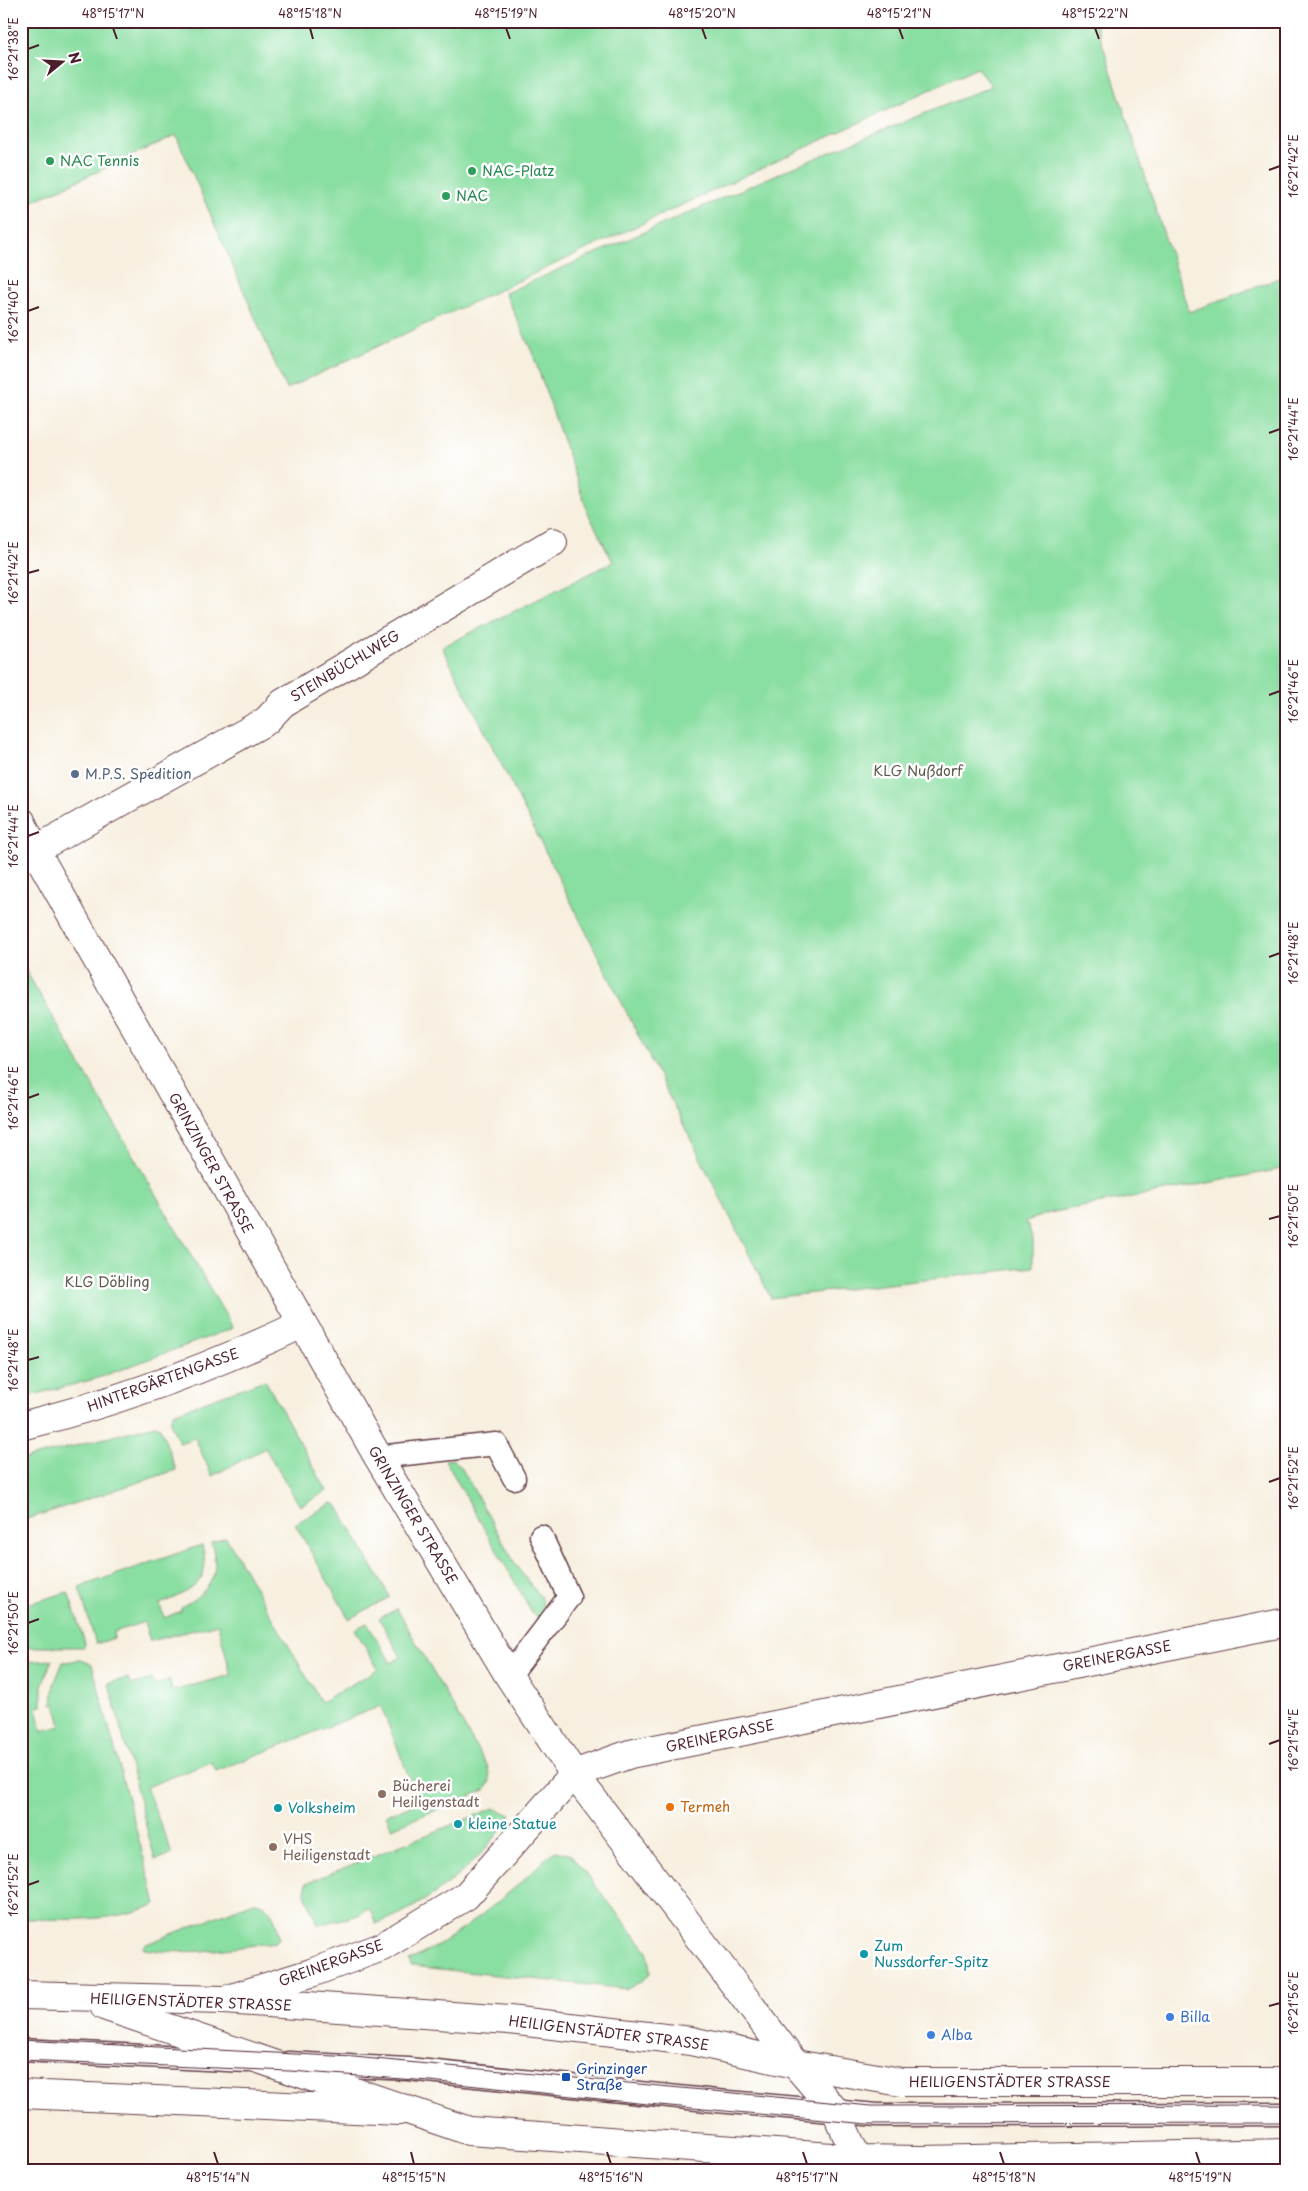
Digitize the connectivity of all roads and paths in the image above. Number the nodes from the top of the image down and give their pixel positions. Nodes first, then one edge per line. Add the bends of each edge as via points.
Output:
1 (553, 542) dead end
2 (21, 821) edge
3 (35, 850) junction
4 (302, 1324) junction
5 (21, 1426) edge
6 (378, 1457) junction
7 (514, 1478) dead end
8 (541, 1536) dead end
9 (1287, 1622) edge
10 (509, 1676) junction
11 (574, 1774) junction
12 (21, 1995) edge
13 (79, 1998) junction
14 (224, 2000) junction
15 (21, 2050) edge
16 (269, 2063) junction
17 (795, 2064) junction
18 (1287, 2082) edge
19 (21, 2094) edge
20 (410, 2111) junction
21 (837, 2113) junction
22 (1287, 2114) edge
23 (1287, 2153) edge
24 (860, 2164) edge

1 - 3 street, STEINBÜCHLWEG via 283,703 266,722
2 - 3 street, GRINZINGER STRASSE
3 - 4 street, GRINZINGER STRASSE
4 - 5 street, HINTERGÄRTENGASSE via 202,1368 91,1408
4 - 6 street, GRINZINGER STRASSE
6 - 7 lane via 496,1444
6 - 10 street, GRINZINGER STRASSE
8 - 10 lane via 569,1597
9 - 11 street, GREINERGASSE via 630,1754
10 - 11 street, GRINZINGER STRASSE
11 - 14 street, GREINERGASSE via 466,1896 382,1947
11 - 17 street, GRINZINGER STRASSE
12 - 13 street, HEILIGENSTÄDTER STRASSE
13 - 14 street, HEILIGENSTÄDTER STRASSE
13 - 16 street, HEILIGENSTÄDTER STRASSE
14 - 17 street, HEILIGENSTÄDTER STRASSE via 509,2020 691,2041
15 - 16 lane
16 - 20 street, HEILIGENSTÄDTER STRASSE
16 - 21 lane via 408,2069
17 - 18 street, HEILIGENSTÄDTER STRASSE via 901,2082
17 - 21 street, GRINZINGER STRASSE
19 - 20 street, HEILIGENSTÄDTER STRASSE
20 - 24 street, HEILIGENSTÄDTER STRASSE via 469,2131
21 - 22 lane
21 - 24 street, GRINZINGER STRASSE
23 - 24 street, HEILIGENSTÄDTER STRASSE

